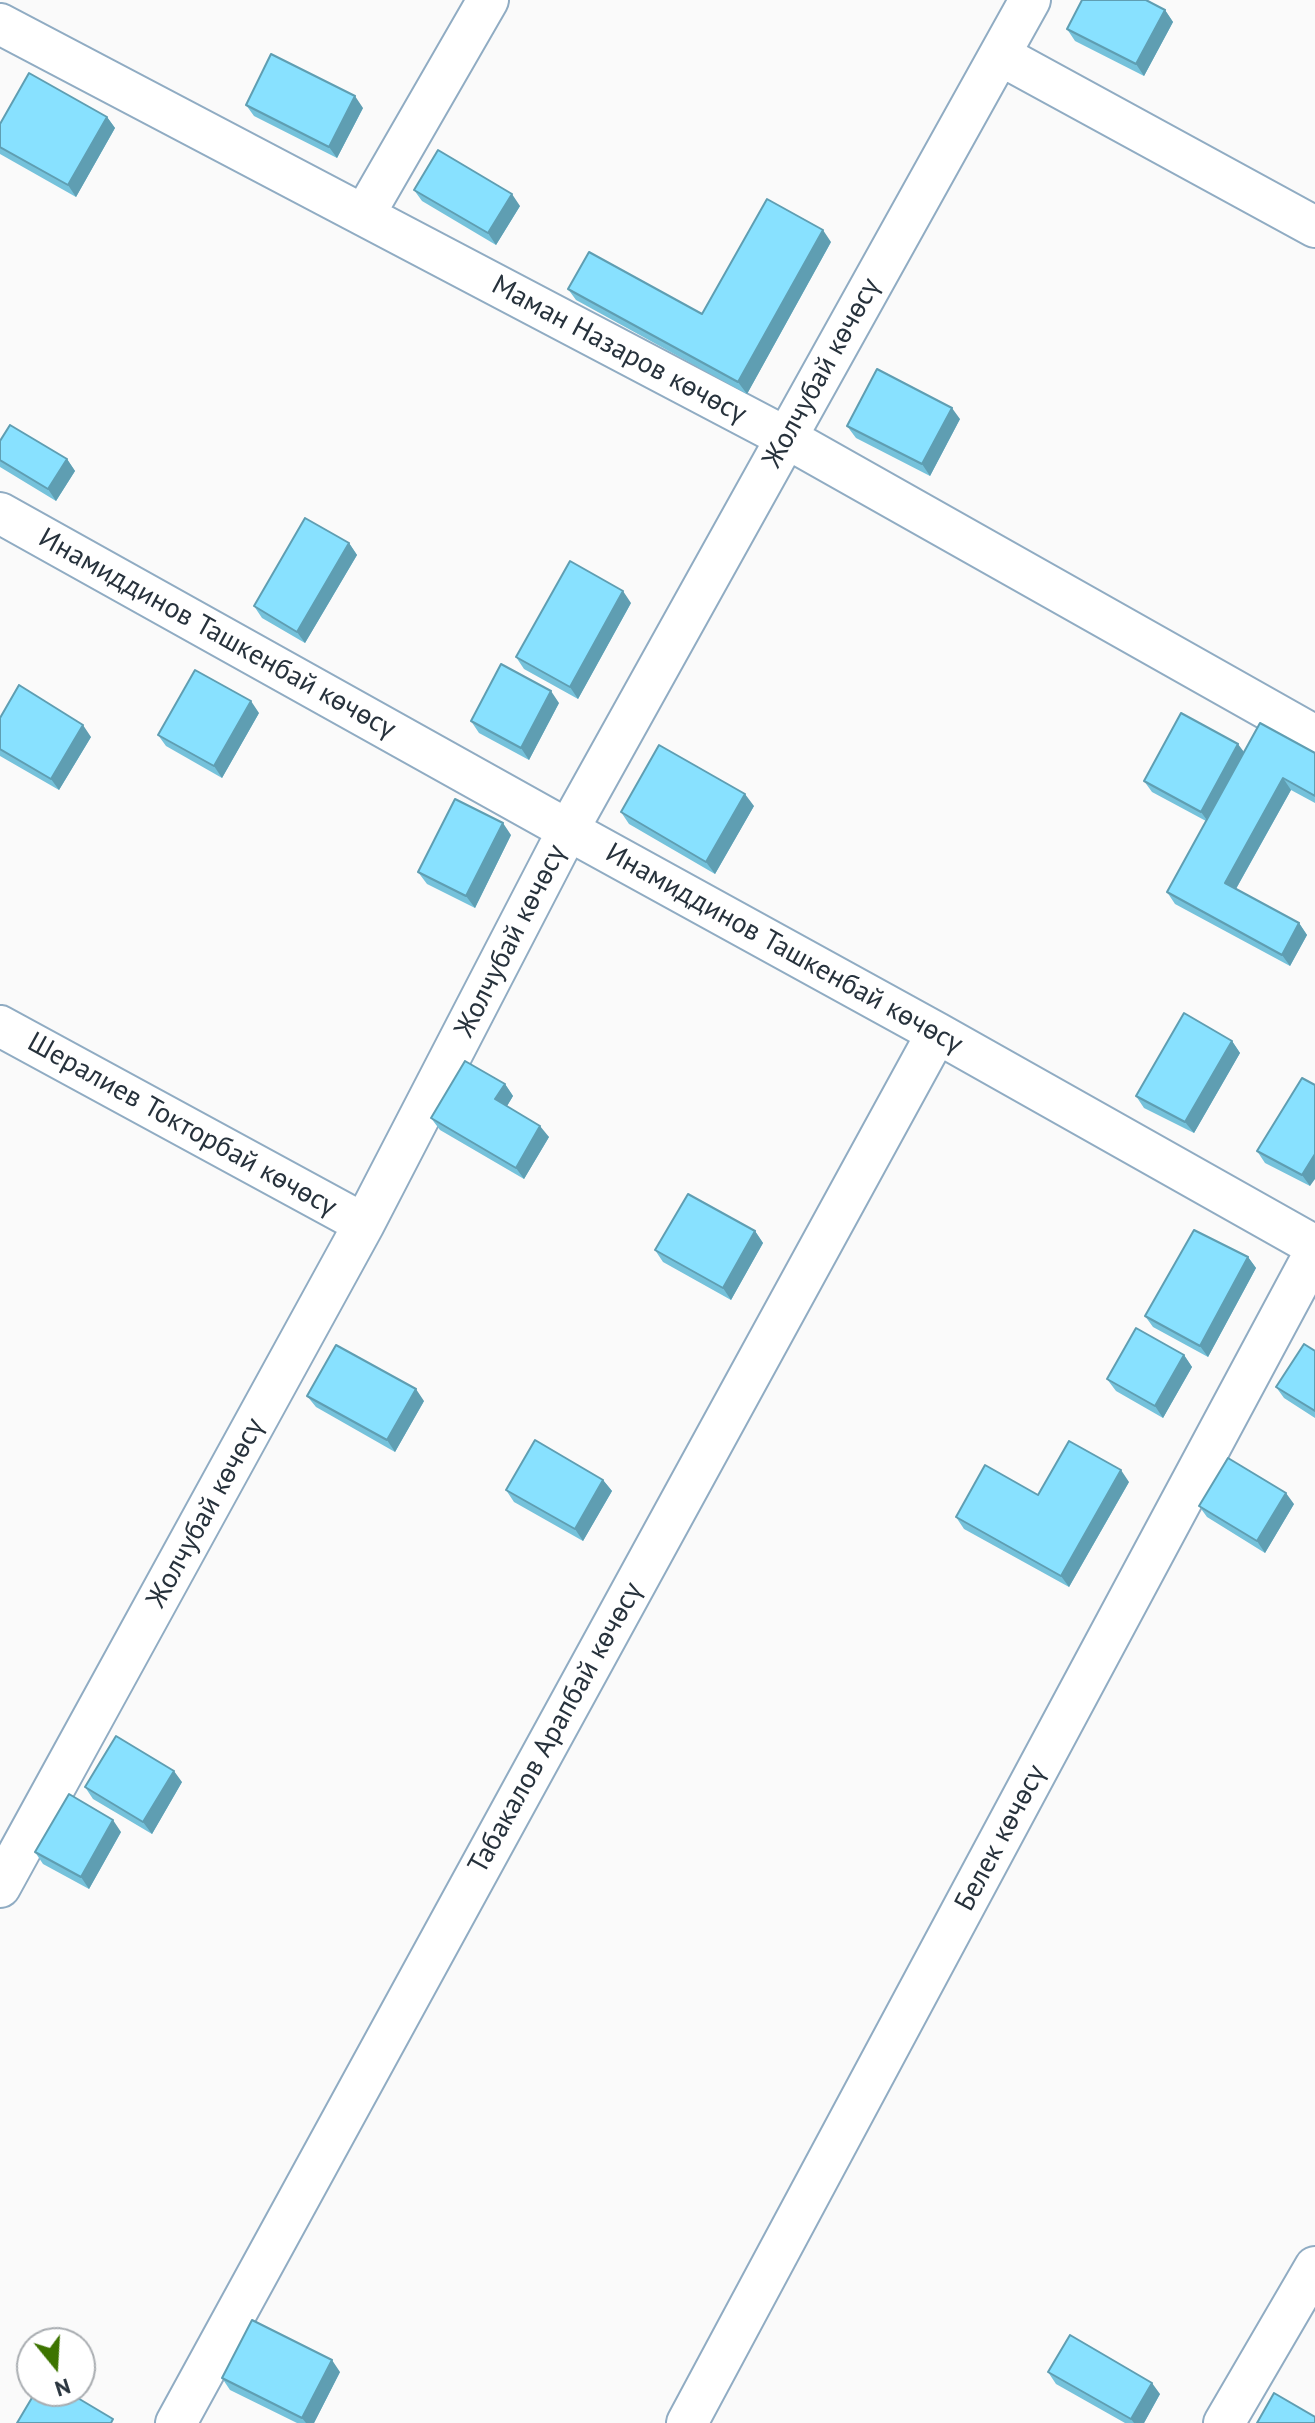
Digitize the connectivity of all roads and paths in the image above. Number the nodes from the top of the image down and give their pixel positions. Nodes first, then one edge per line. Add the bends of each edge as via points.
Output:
1 (488, 0) edge
2 (1030, 0) edge
3 (0, 24) edge
4 (1000, 55) junction
5 (364, 215) junction
6 (1315, 227) edge
7 (785, 437) junction
8 (0, 513) edge
9 (1315, 736) edge
10 (568, 830) junction
11 (0, 1026) edge
12 (937, 1033) junction
13 (364, 1224) junction
14 (1315, 1249) edge
15 (0, 1887) edge
16 (1315, 2267) edge
17 (176, 2423) edge
18 (687, 2423) edge
19 (1224, 2423) edge

1 - 5 street
2 - 4 street, Жолчубай көчөсү
3 - 5 street, Маман Назаров көчөсү
4 - 6 street
4 - 7 street, Жолчубай көчөсү
5 - 7 street, Маман Назаров көчөсү
7 - 9 street, Маман Назаров көчөсү
7 - 10 street, Жолчубай көчөсү
8 - 10 street, Инамиддинов Ташкенбай көчөсү
10 - 12 street, Инамиддинов Ташкенбай көчөсү
10 - 13 street, Жолчубай көчөсү
11 - 13 street, Шералиев Токторбай көчөсү
12 - 14 street, Инамиддинов Ташкенбай көчөсү
12 - 17 street, Табакалов Арапбай көчөсү
13 - 15 street, Жолчубай көчөсү
14 - 18 street, Белек көчөсү
16 - 19 street

